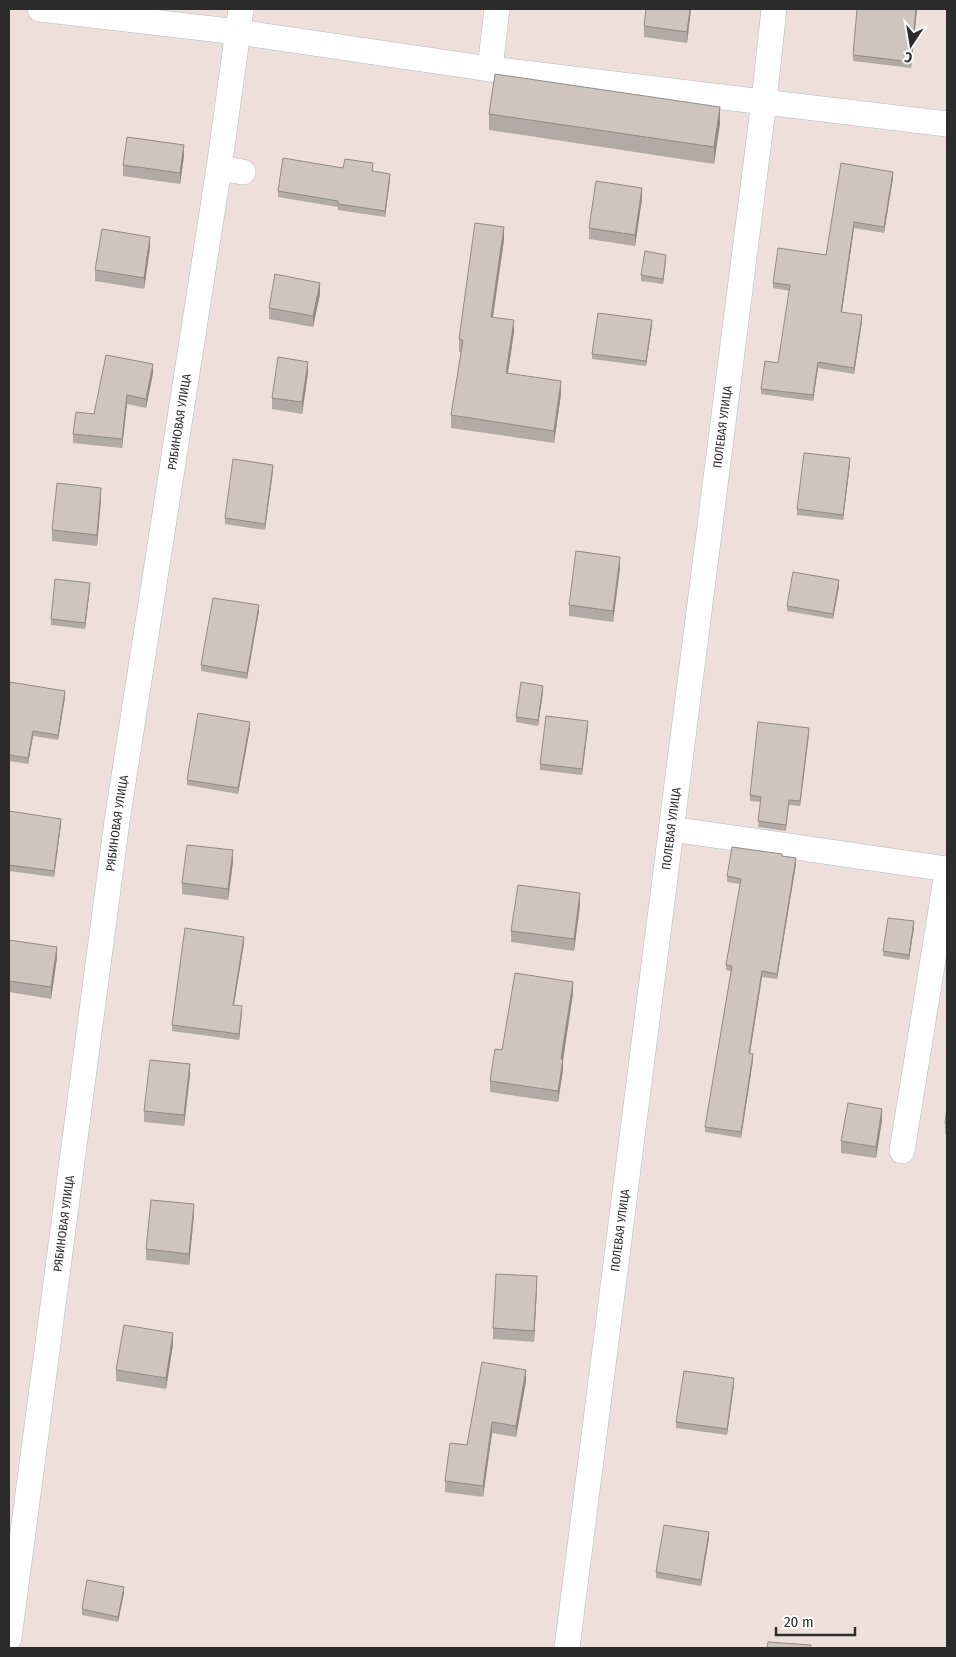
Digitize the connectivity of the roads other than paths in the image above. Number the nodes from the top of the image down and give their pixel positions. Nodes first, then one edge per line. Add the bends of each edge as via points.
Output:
1 (40, 9) edge
2 (497, 9) edge
3 (774, 9) edge
4 (239, 20) edge
5 (490, 69) junction
6 (764, 101) junction
7 (947, 124) edge
8 (219, 168) junction
9 (243, 172) dead end
10 (671, 829) junction
11 (947, 869) edge
12 (947, 873) edge
13 (902, 1151) dead end
14 (9, 1638) edge
15 (567, 1648) edge

1 - 4 street
2 - 5 street
3 - 6 street, ПОЛЕВАЯ УЛИЦА
4 - 5 street
4 - 8 street, РЯБИНОВАЯ УЛИЦА
5 - 6 street
6 - 7 street
6 - 10 street, ПОЛЕВАЯ УЛИЦА
8 - 9 street
8 - 14 street, РЯБИНОВАЯ УЛИЦА via 117,821
10 - 11 street
10 - 15 street, ПОЛЕВАЯ УЛИЦА
12 - 13 street

